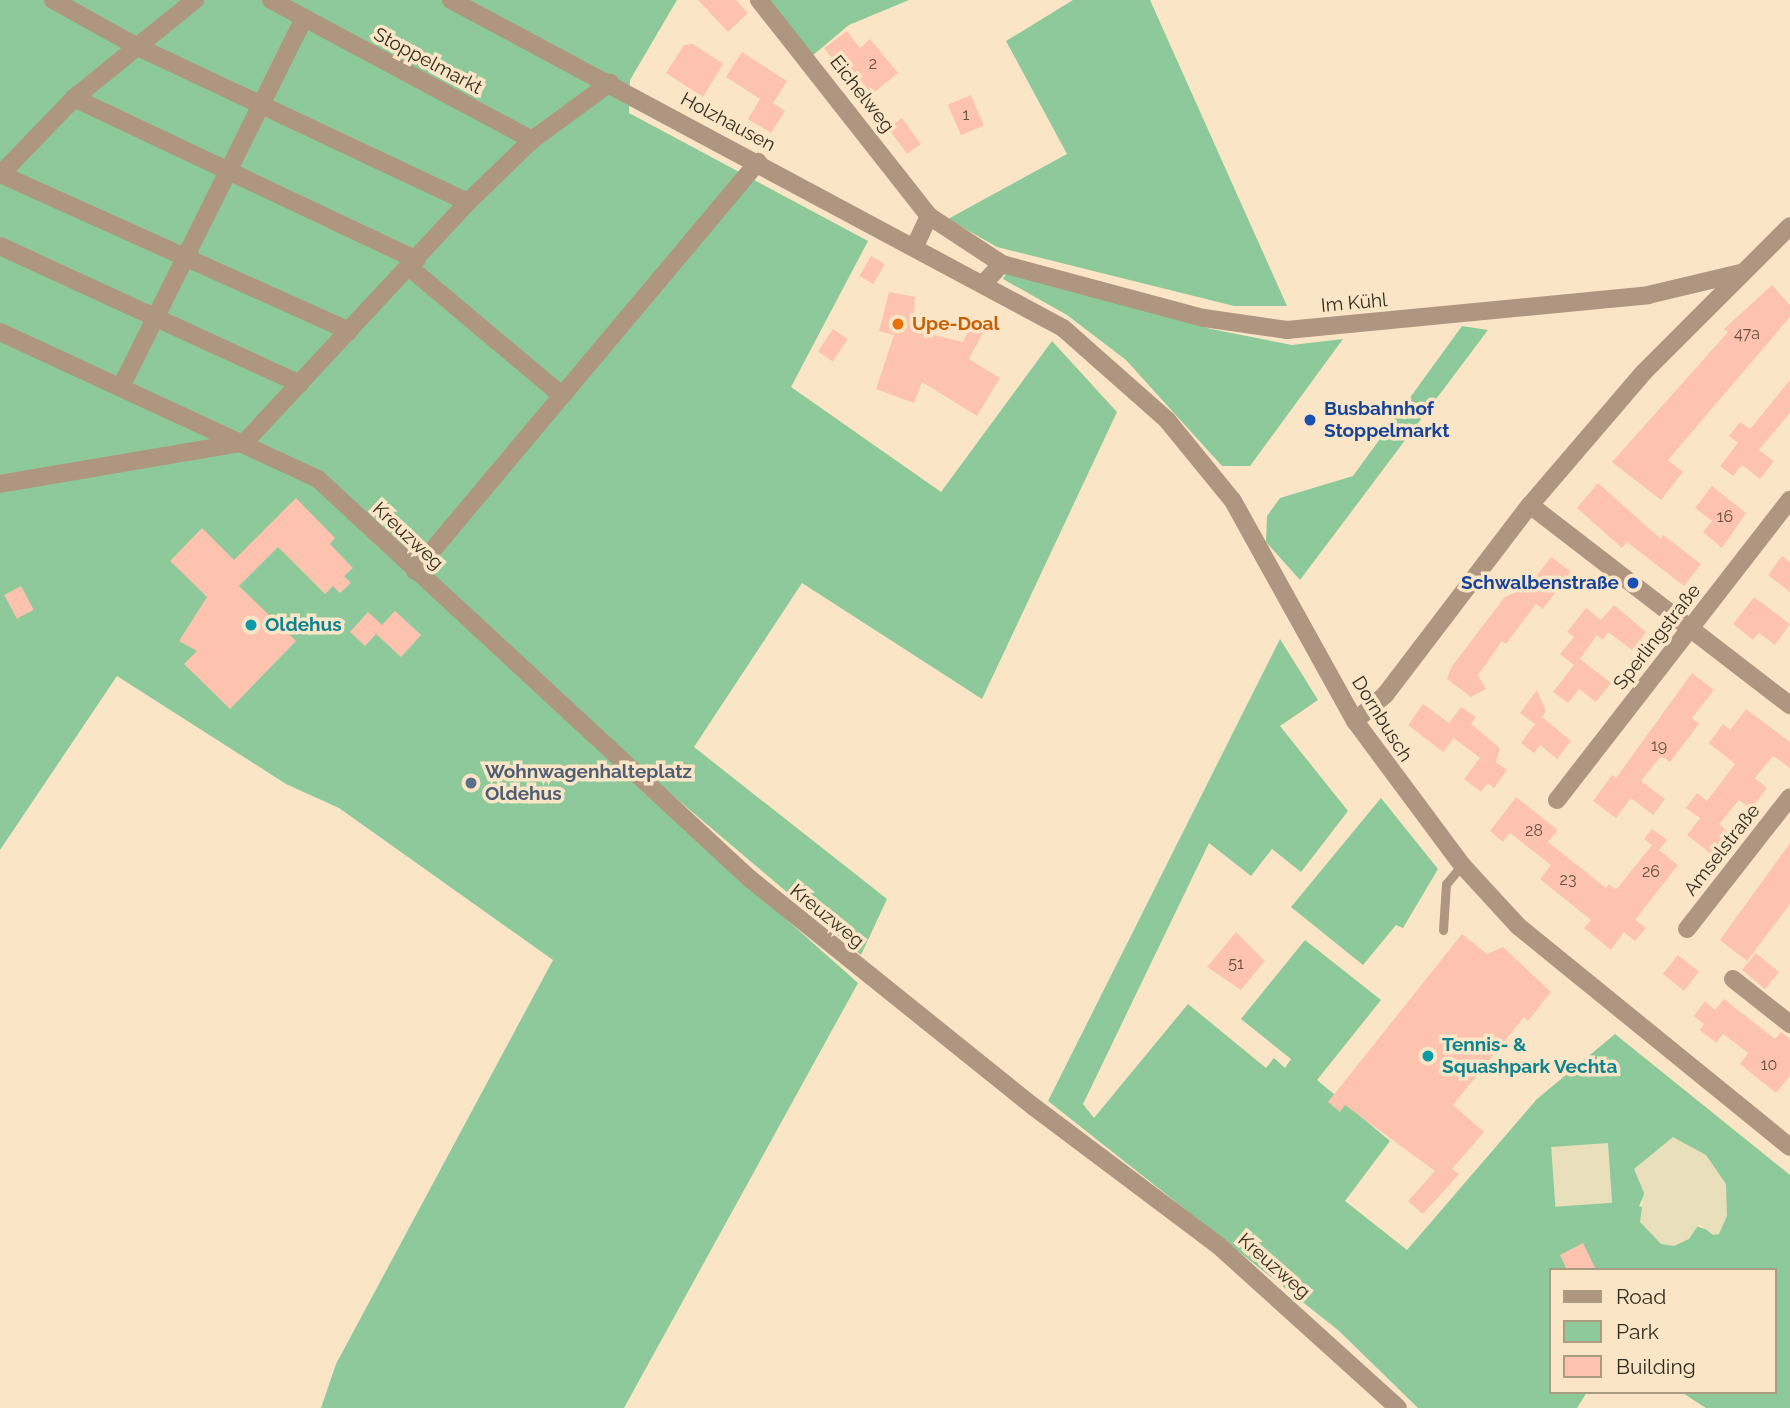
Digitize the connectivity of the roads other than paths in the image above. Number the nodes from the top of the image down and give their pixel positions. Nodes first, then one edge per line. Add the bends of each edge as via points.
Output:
1 (53, 0) edge
2 (195, 0) edge
3 (271, 0) edge
4 (452, 0) edge
5 (759, 0) edge
6 (304, 19) junction
7 (136, 46) junction
8 (610, 83) junction
9 (74, 98) junction
10 (262, 105) junction
11 (532, 140) junction
12 (758, 162) junction
13 (229, 171) junction
14 (0, 174) edge
15 (468, 202) junction
16 (929, 216) junction
17 (1790, 226) edge
18 (0, 246) edge
19 (915, 246) junction
20 (185, 258) junction
21 (413, 264) junction
22 (1002, 264) junction
23 (1740, 273) junction
24 (984, 283) junction
25 (156, 318) junction
26 (349, 331) junction
27 (0, 332) edge
28 (300, 384) junction
29 (121, 387) junction
30 (560, 394) junction
31 (245, 442) junction
32 (0, 484) edge
33 (1790, 500) edge
34 (1530, 505) junction
35 (415, 571) junction
36 (1691, 628) junction
37 (1790, 705) edge
38 (1355, 721) junction
39 (1790, 797) edge
40 (1556, 800) dead end
41 (1462, 865) junction
42 (1687, 929) dead end
43 (1443, 930) dead end
44 (1733, 979) dead end
45 (1790, 1024) edge
46 (1790, 1147) edge
47 (1398, 1408) edge

1 - 7 street
2 - 7 street
3 - 6 street, Stoppelmarkt
4 - 8 street, Holzhausen
5 - 16 street, Eichelweg
6 - 10 street
6 - 11 street, Stoppelmarkt
7 - 9 street
7 - 10 street
8 - 11 street
8 - 12 street, Holzhausen
9 - 13 street
9 - 14 street
10 - 13 street
10 - 15 street
11 - 15 street
12 - 19 street, Holzhausen
12 - 30 street
13 - 20 street
13 - 21 street
14 - 20 street
15 - 21 street
16 - 19 street
16 - 22 street, Eichelweg
17 - 23 street, Im Kühl
18 - 25 street
19 - 24 street, Holzhausen
20 - 25 street
20 - 26 street
21 - 26 street
21 - 30 street
22 - 23 street, Im Kühl via 1204,318 1287,330 1648,295
22 - 24 street
23 - 34 street, Im Kühl via 1644,372
24 - 38 street, Dornbusch via 1063,328 1183,439 1233,501
25 - 28 street
25 - 29 street
26 - 28 street
27 - 29 street
28 - 31 street
29 - 31 street
30 - 35 street
31 - 32 street
31 - 35 street, Kreuzweg via 318,480
33 - 36 street, Sperlingstraße
34 - 36 street
34 - 38 street, Im Kühl via 1385,695
35 - 47 street, Kreuzweg via 749,878 1034,1107 1219,1246
36 - 37 street
36 - 40 street, Sperlingstraße
38 - 41 street, Dornbusch
39 - 42 street, Amselstraße
41 - 43 lane via 1446,884
41 - 46 street, Dornbusch via 1518,926
44 - 45 street

